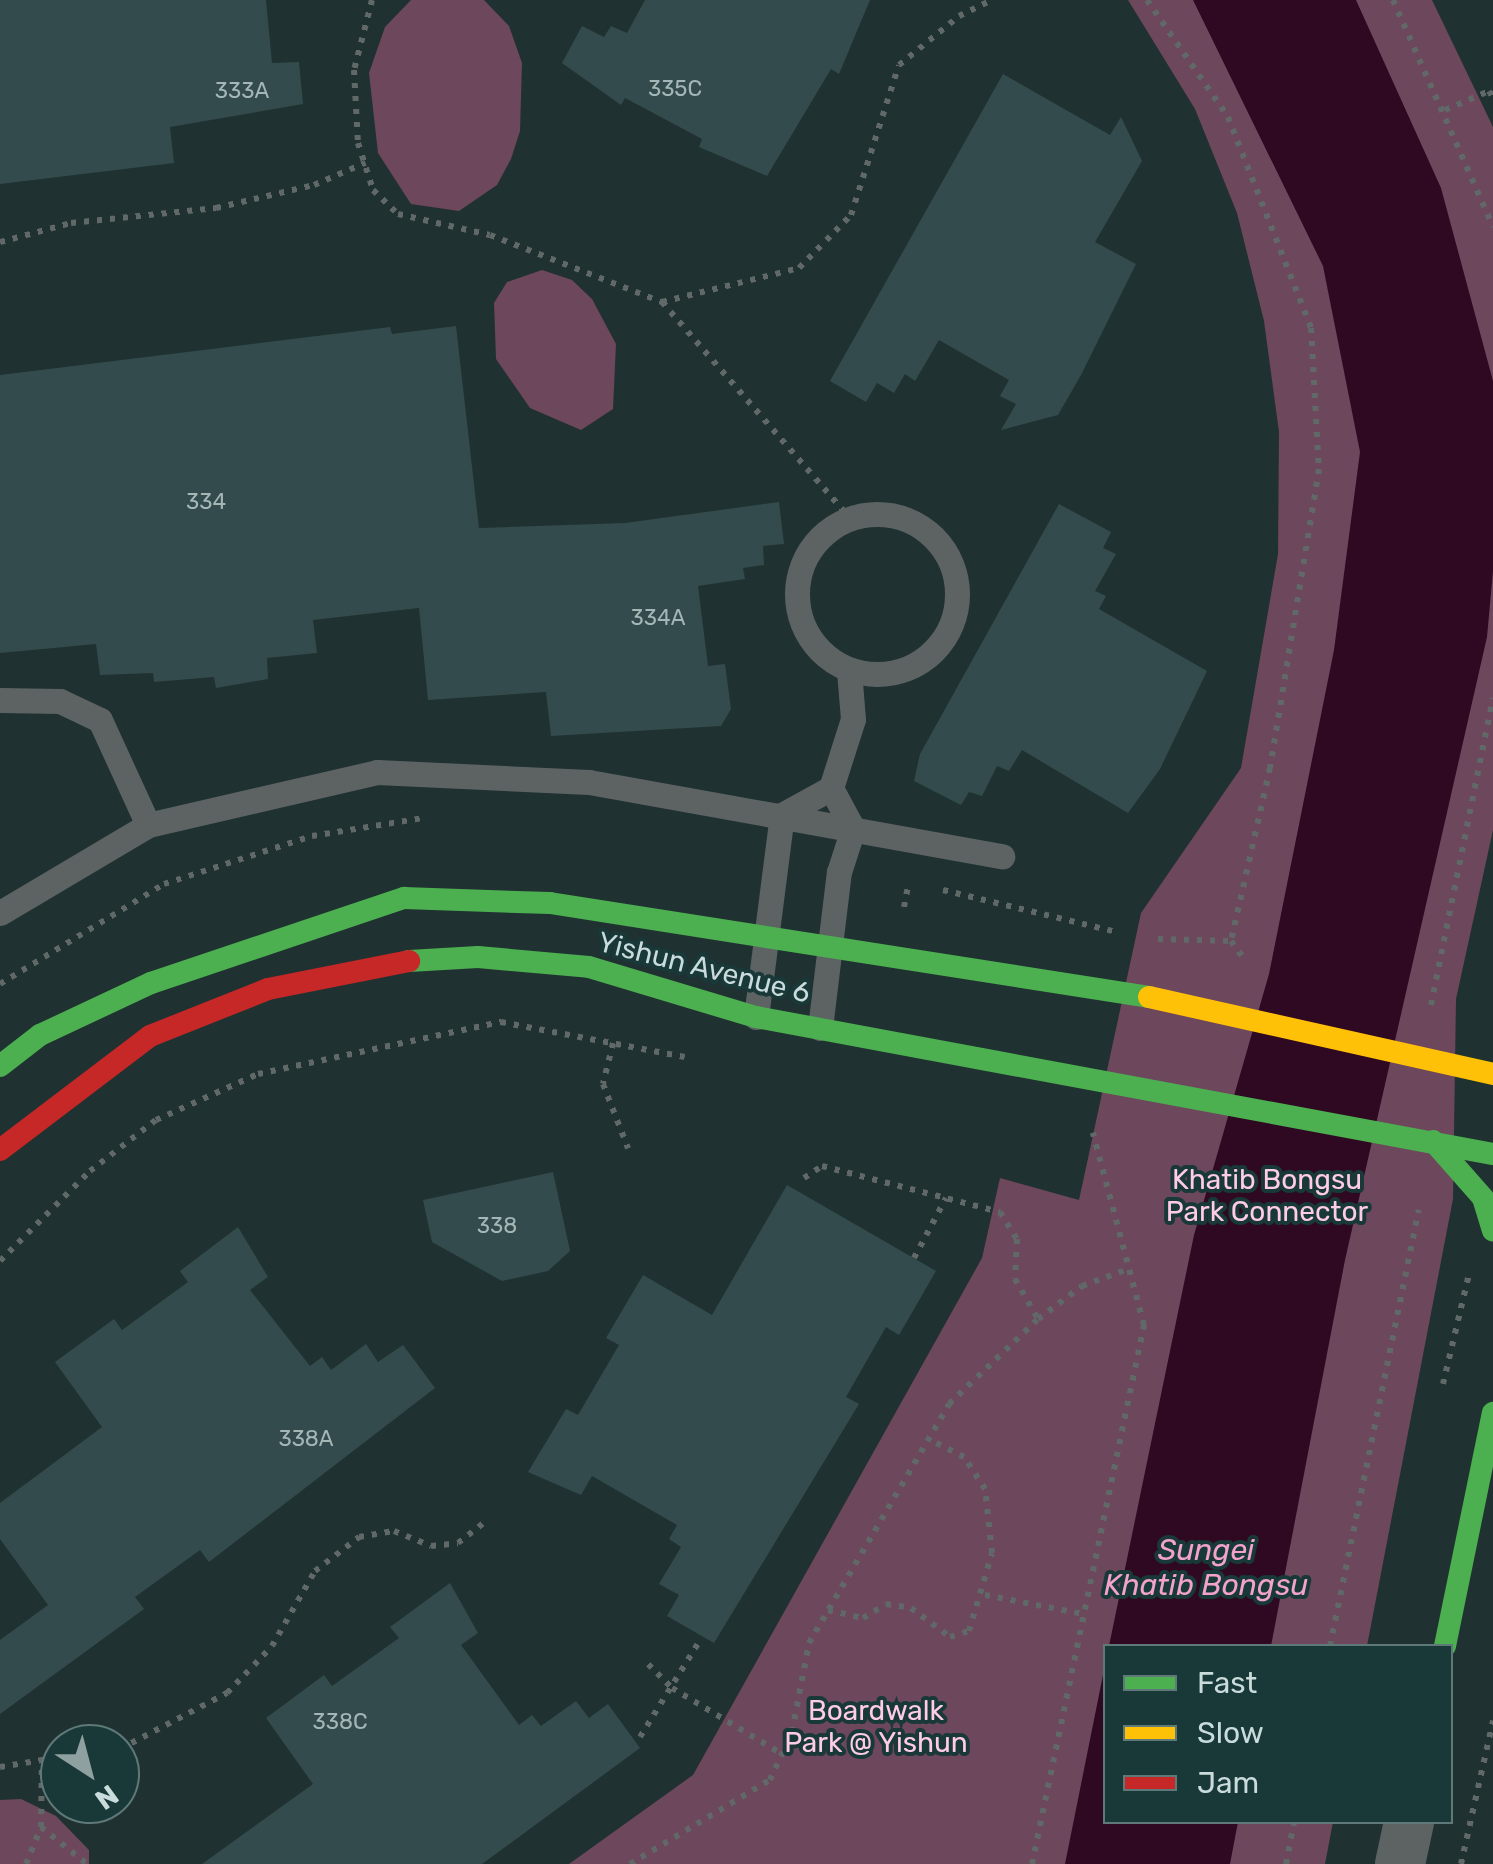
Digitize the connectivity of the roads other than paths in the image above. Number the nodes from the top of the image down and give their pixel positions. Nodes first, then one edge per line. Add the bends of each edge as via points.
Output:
1 (849, 670) junction
2 (893, 672) junction
3 (0, 700) edge
4 (853, 719) junction
5 (831, 788) junction
6 (782, 816) junction
7 (148, 826) junction
8 (853, 829) junction
9 (1002, 856) dead end
10 (491, 902) junction
11 (0, 913) edge
12 (764, 937) junction
13 (828, 947) junction
14 (478, 957) junction
15 (756, 1017) junction
16 (820, 1028) junction
17 (0, 1066) edge
18 (1493, 1074) edge
19 (1423, 1139) junction
20 (0, 1150) edge
21 (1493, 1154) edge
22 (1493, 1230) edge
23 (1493, 1413) edge
24 (1445, 1644) edge
25 (1409, 1824) edge
26 (1400, 1864) edge

1 - 2 lane
1 - 2 lane via 807,635 798,580 825,532 877,513 917,525 948,552 957,579 947,634 929,656
1 - 4 lane
2 - 4 lane
3 - 7 lane via 60,702 100,720
4 - 5 lane
5 - 6 lane
5 - 8 lane
6 - 7 lane via 588,782 377,772
6 - 8 lane
6 - 12 lane
7 - 11 lane
8 - 9 lane
8 - 13 lane
10 - 12 main road, Yishun Avenue 6
10 - 14 lane via 438,918 434,942 468,946
10 - 17 main road, Yishun Avenue 6 via 404,898 151,982 40,1035
12 - 13 main road, Yishun Avenue 6
12 - 15 lane
13 - 16 lane
13 - 18 main road, Yishun Avenue 6 via 1209,1006
14 - 15 main road, Yishun Avenue 6 via 589,967
14 - 20 main road, Yishun Avenue 6 via 389,962 268,989 150,1036
15 - 16 main road, Yishun Avenue 6
16 - 19 main road, Yishun Avenue 6
19 - 21 main road, Yishun Avenue 6
19 - 22 main road via 1482,1198
23 - 24 main road
25 - 26 street

